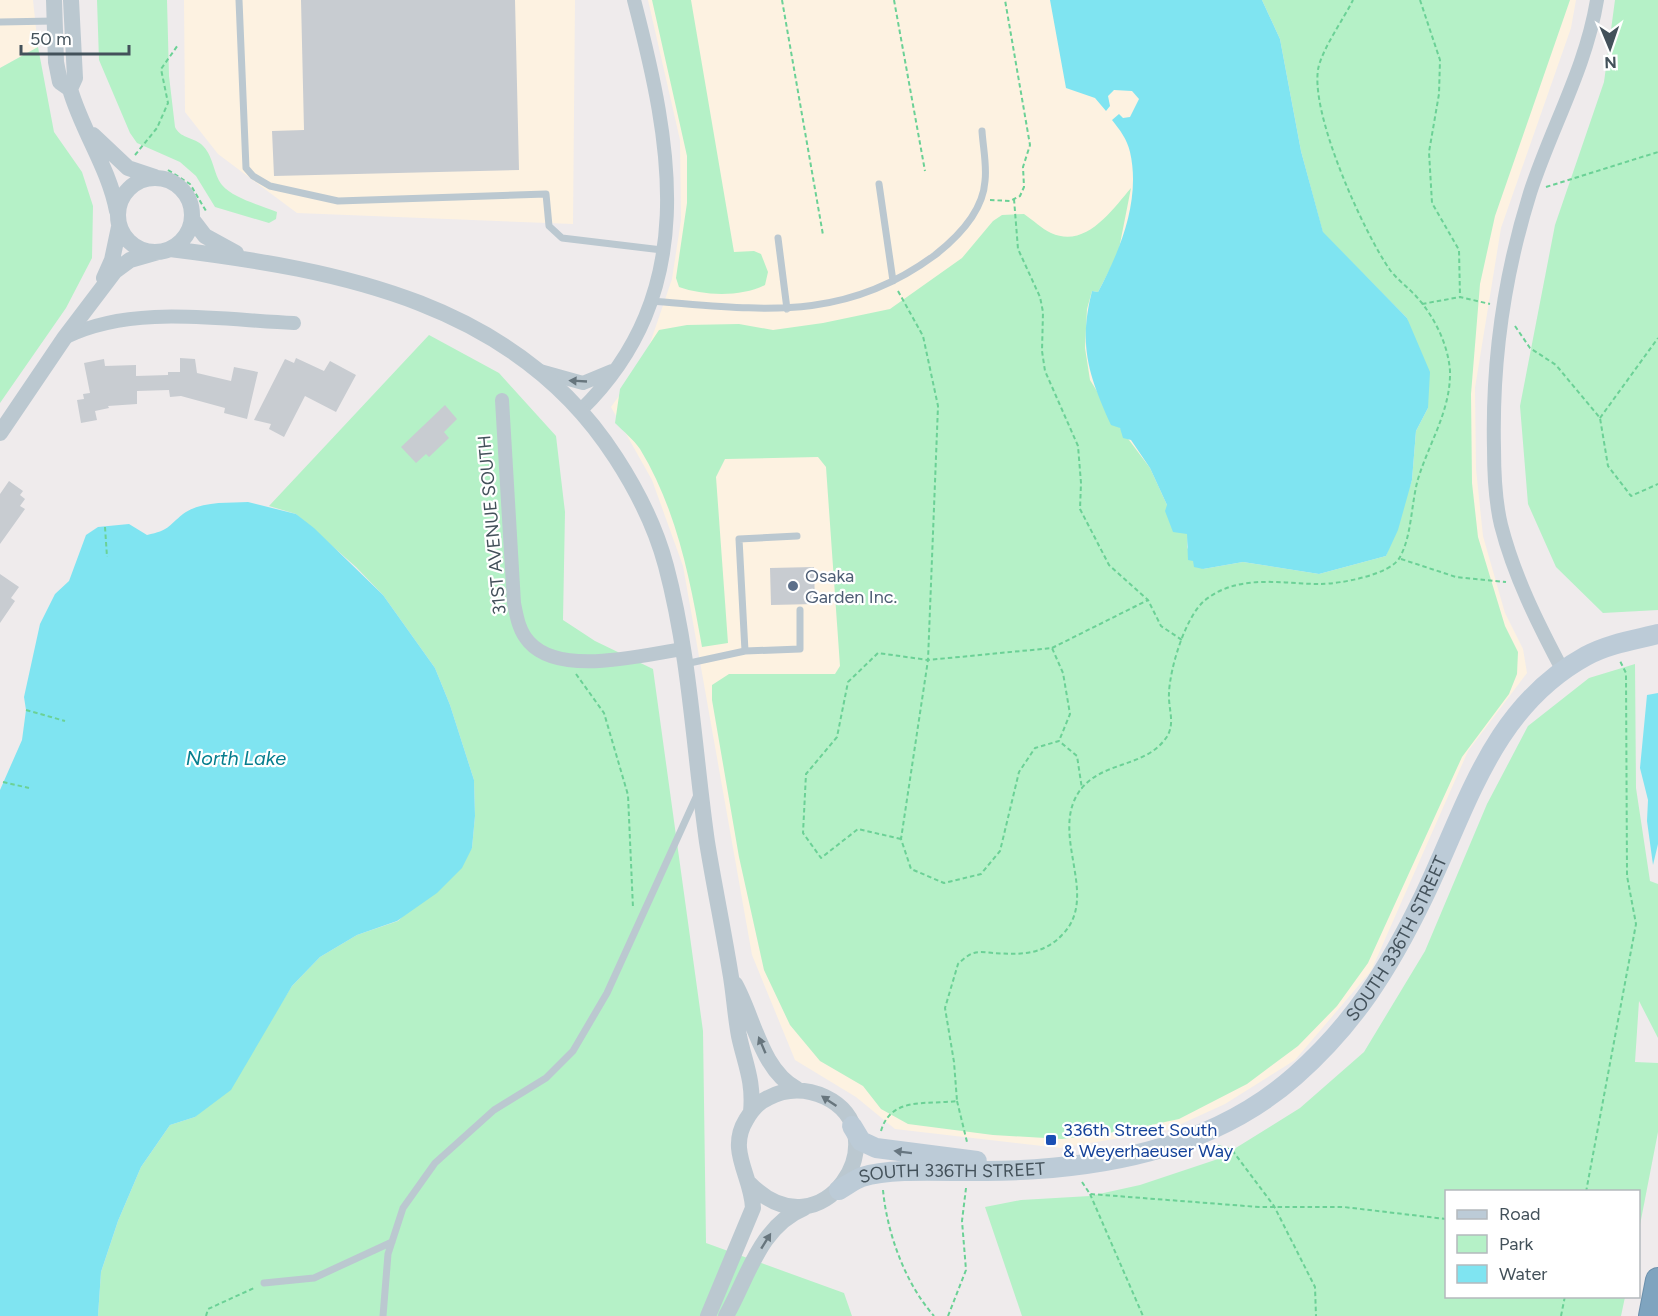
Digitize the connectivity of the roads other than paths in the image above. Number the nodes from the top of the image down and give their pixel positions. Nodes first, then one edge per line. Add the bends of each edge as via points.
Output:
1 (54, 0) edge
2 (71, 0) edge
3 (239, 0) edge
4 (634, 0) edge
5 (1597, 0) edge
6 (12, 20) junction
7 (54, 21) junction
8 (0, 22) edge
9 (0, 27) edge
10 (70, 89) junction
11 (81, 119) junction
12 (982, 131) dead end
13 (158, 172) junction
14 (879, 184) dead end
15 (192, 219) junction
16 (118, 220) junction
17 (778, 238) dead end
18 (662, 250) junction
19 (164, 251) junction
20 (259, 263) junction
21 (893, 281) junction
22 (651, 301) junction
23 (87, 307) junction
24 (787, 309) junction
25 (294, 323) dead end
26 (65, 337) junction
27 (617, 369) junction
28 (538, 370) junction
29 (502, 400) dead end
30 (580, 410) junction
31 (0, 433) edge
32 (797, 536) dead end
33 (800, 610) dead end
34 (1658, 634) edge
35 (745, 651) junction
36 (684, 657) junction
37 (1563, 671) junction
38 (700, 787) junction
39 (731, 976) junction
40 (797, 1089) junction
41 (751, 1112) junction
42 (852, 1126) junction
43 (1069, 1166) junction
44 (749, 1183) junction
45 (839, 1190) junction
46 (808, 1206) junction
47 (392, 1242) junction
48 (1658, 1280) edge
49 (264, 1283) road end
50 (383, 1316) edge
51 (708, 1316) edge
52 (726, 1316) edge
53 (1651, 1316) edge

1 - 7 street
2 - 10 street via 75,78
3 - 18 lane via 246,168 261,182 338,201 546,194 549,226 562,238
4 - 18 street via 662,119 667,159 668,203
5 - 37 street via 1582,62 1530,192 1511,263 1494,379 1495,481 1500,523 1521,583
6 - 7 lane
6 - 8 lane
6 - 9 lane
7 - 10 street via 60,82
10 - 11 street
11 - 13 street via 121,164 138,173
11 - 16 street via 110,182
12 - 21 lane via 986,181 972,217 951,243
13 - 15 street via 183,190 192,207
13 - 16 street via 133,184 119,203
14 - 21 lane
15 - 19 street via 181,242
15 - 20 street via 213,243
16 - 19 street via 134,246
16 - 23 street via 112,260
17 - 24 lane
18 - 22 street
19 - 20 street
19 - 23 street via 130,260 115,271
20 - 28 street via 358,283 416,300 470,324
21 - 24 lane via 864,295
22 - 24 lane
22 - 27 street
23 - 26 street
25 - 26 street via 124,318
26 - 31 street
27 -> 28 street via 583,383
27 - 30 street
28 - 30 street
29 - 36 street, 31ST AVENUE SOUTH via 514,603 519,628 530,644 567,660
30 - 36 street via 630,480 650,521 666,564
32 - 35 lane via 739,539
33 - 35 lane via 800,649
34 - 37 main road, SOUTH 336TH STREET via 1613,645
35 - 36 lane
36 - 38 street
37 - 43 main road, SOUTH 336TH STREET via 1538,691 1494,744 1380,981 1344,1027 1293,1078 1237,1116 1194,1137 1120,1160
38 - 39 street
38 - 47 lane via 608,993 573,1051 546,1078 494,1110 435,1163 403,1208
40 -> 39 street via 773,1068
39 - 41 street via 739,1037 752,1079
40 - 41 street via 780,1092
42 -> 40 street via 830,1100
41 - 44 street via 739,1139 742,1170
43 -> 42 main road, SOUTH 336TH STREET via 994,1163 891,1151 868,1145
42 - 45 street via 855,1161
43 - 45 main road, SOUTH 336TH STREET via 885,1173 858,1179
44 - 46 street via 775,1203
44 - 51 street via 753,1195 750,1219
45 - 46 street via 825,1201
52 -> 46 street via 770,1233 788,1214
47 - 49 lane via 314,1278
47 - 50 lane
48 - 53 highway

